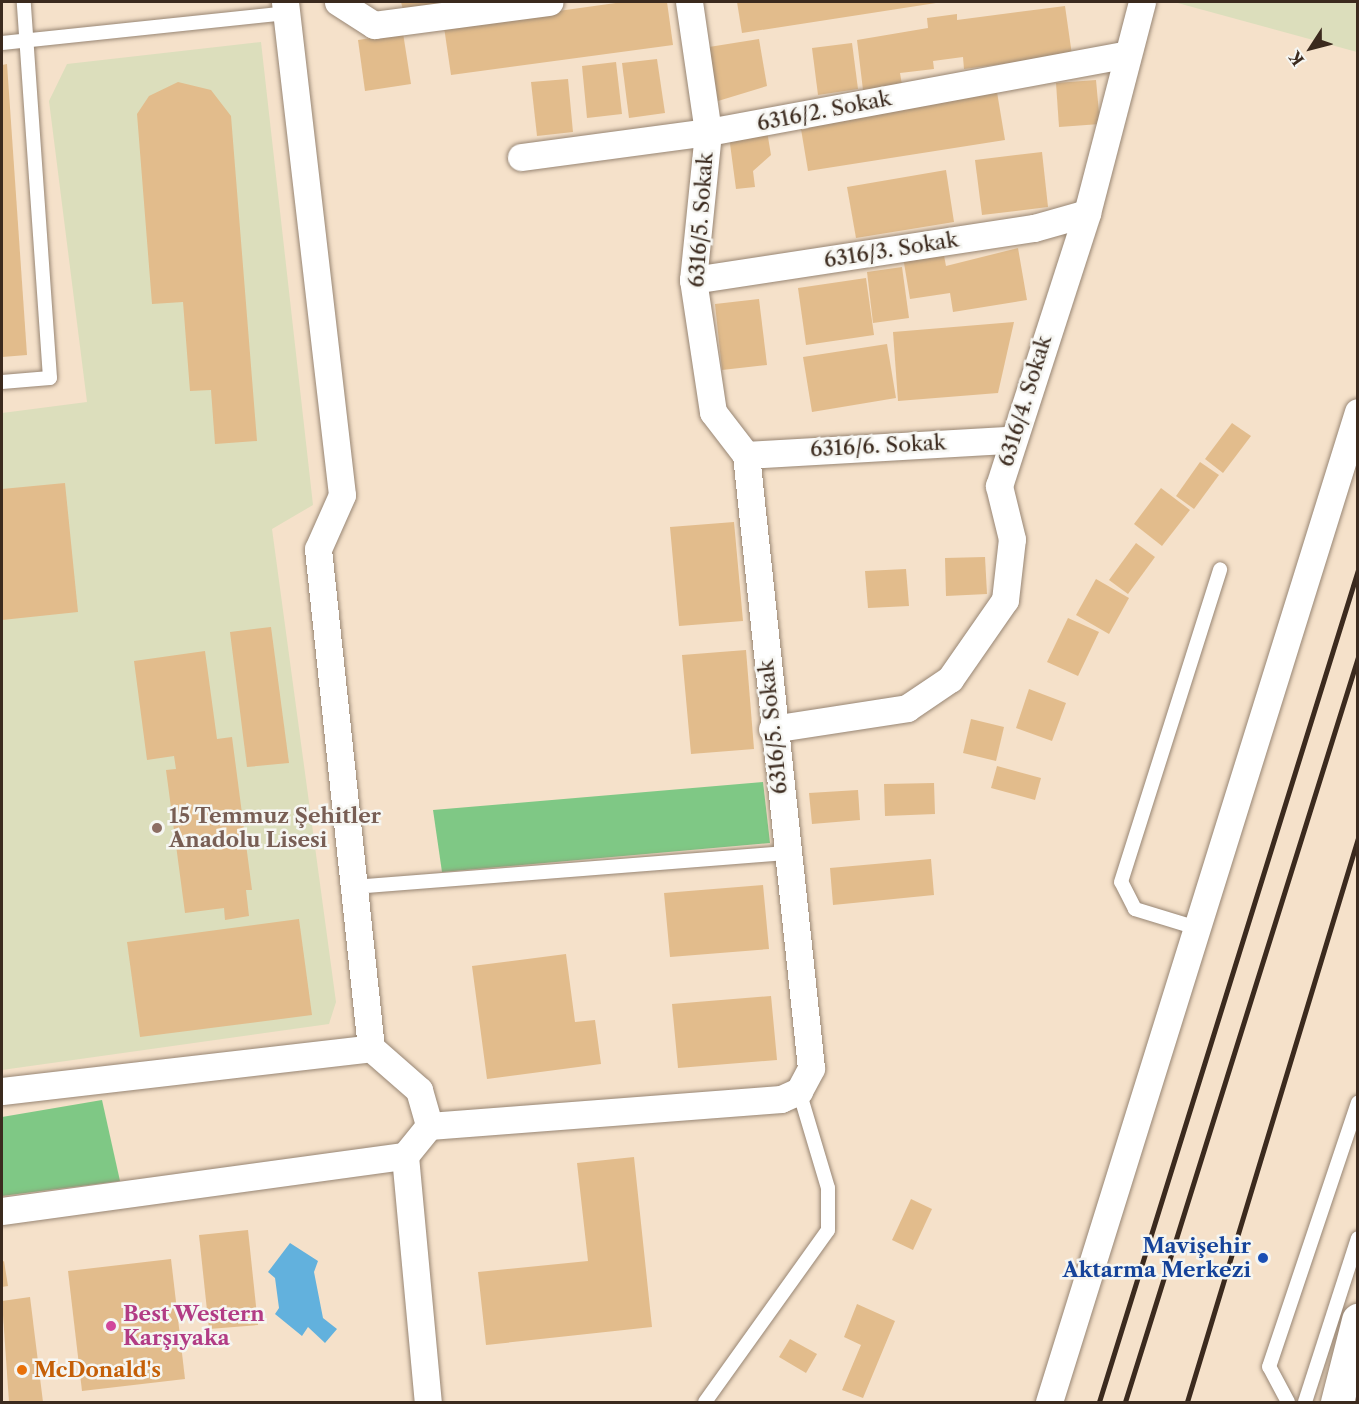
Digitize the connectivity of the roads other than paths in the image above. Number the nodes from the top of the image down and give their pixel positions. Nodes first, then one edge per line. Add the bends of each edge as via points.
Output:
1 (24, 2) edge
2 (338, 2) edge
3 (549, 2) edge
4 (689, 2) edge
5 (1142, 2) edge
6 (286, 7) edge
7 (26, 42) junction
8 (2, 43) edge
9 (1125, 55) junction
10 (708, 132) junction
11 (521, 157) dead end
12 (1087, 213) junction
13 (693, 280) junction
14 (2, 382) edge
15 (1358, 412) edge
16 (1010, 440) junction
17 (746, 455) junction
18 (1220, 569) dead end
19 (772, 729) junction
20 (786, 854) junction
21 (354, 887) junction
22 (1197, 928) junction
23 (371, 1048) junction
24 (2, 1091) edge
25 (799, 1091) junction
26 (1358, 1103) edge
27 (429, 1126) junction
28 (405, 1156) junction
29 (2, 1211) edge
30 (1358, 1238) edge
31 (1358, 1320) edge
32 (428, 1402) edge
33 (705, 1402) edge
34 (1049, 1402) edge
35 (1288, 1402) edge
36 (1305, 1402) edge
37 (1337, 1402) edge

1 - 7 lane
2 - 3 street via 374,26
4 - 10 street, 6316/5. Sokak
5 - 9 street, 6316/4. Sokak
6 - 7 lane
6 - 21 street via 342,495 318,549
7 - 8 lane
7 - 14 lane via 50,378
9 - 10 street, 6316/2. Sokak
9 - 12 street, 6316/4. Sokak
10 - 11 street, 6316/2. Sokak
10 - 13 street, 6316/5. Sokak
12 - 13 street, 6316/3. Sokak via 1034,228
12 - 16 street, 6316/4. Sokak
13 - 17 street, 6316/5. Sokak via 713,412
15 - 22 street
16 - 17 street, 6316/6. Sokak
16 - 19 street, 6316/4. Sokak via 999,486 1012,539 1005,600 950,679 907,708
17 - 19 street, 6316/5. Sokak
18 - 22 lane via 1121,882 1135,909
19 - 20 street, 6316/5. Sokak
20 - 21 lane
20 - 25 street, 6316/5. Sokak via 811,1068
21 - 23 street
22 - 34 street
23 - 24 street
23 - 27 street via 419,1090
25 - 27 street via 781,1099
25 - 33 lane via 828,1188 828,1230
26 - 35 lane via 1269,1367
27 - 28 street
28 - 29 street
28 - 32 street
30 - 36 lane
31 - 37 street

